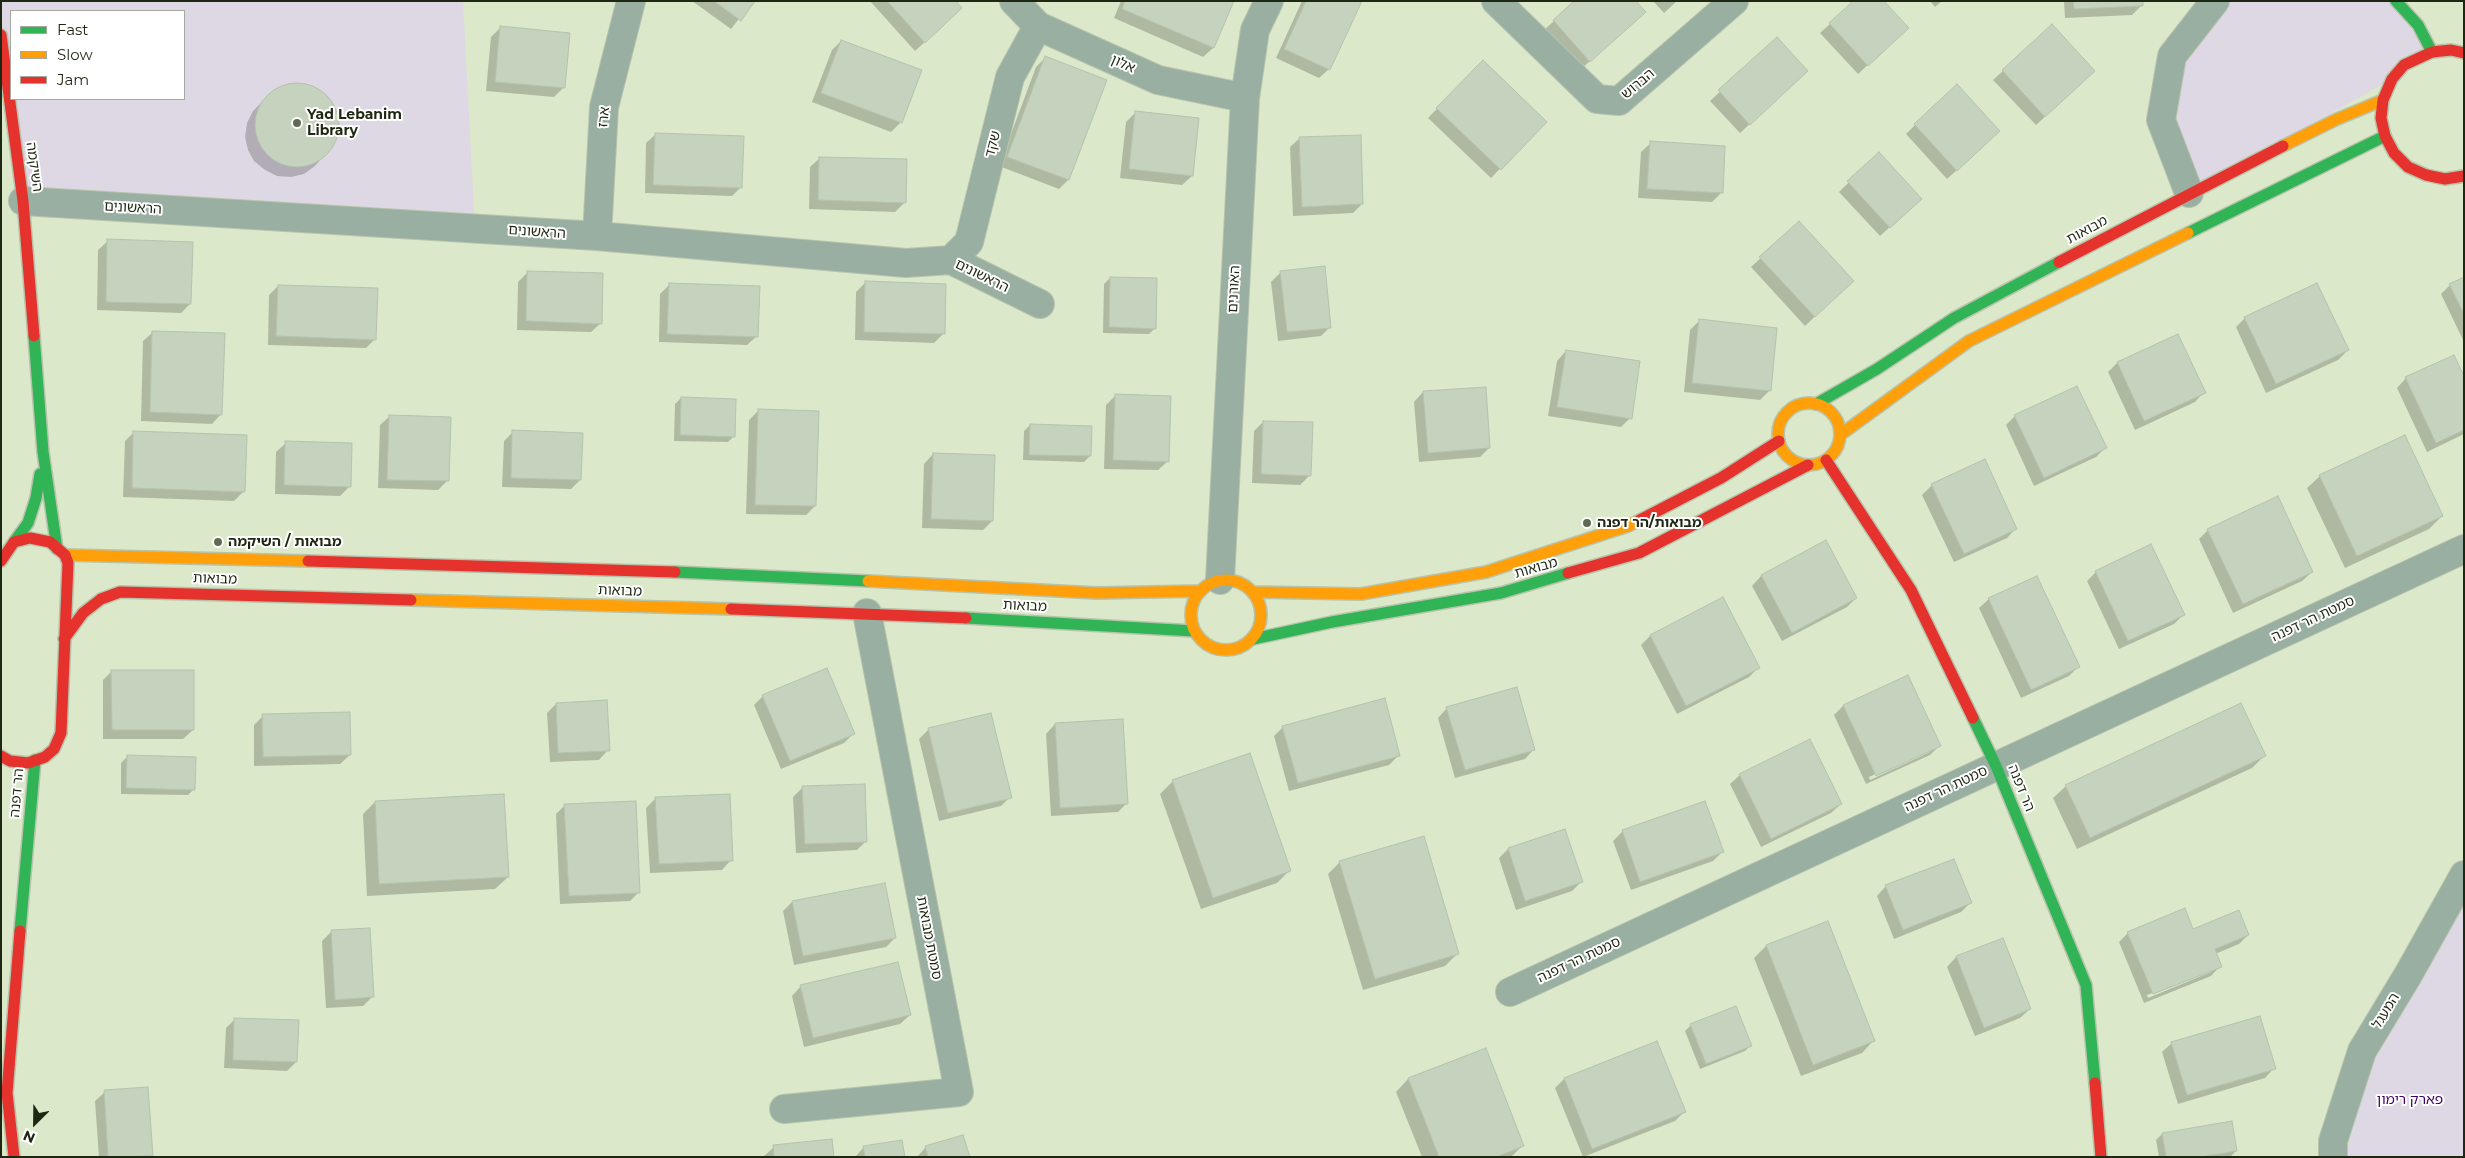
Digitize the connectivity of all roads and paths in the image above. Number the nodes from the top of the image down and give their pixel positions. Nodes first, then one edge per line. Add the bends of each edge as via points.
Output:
1 (631, 1) edge
2 (1014, 1) edge
3 (1269, 1) edge
4 (1496, 1) edge
5 (1734, 1) edge
6 (2215, 1) edge
7 (2396, 1) edge
8 (1038, 26) junction
9 (1, 35) edge
10 (2432, 52) junction
11 (2464, 53) edge
12 (1245, 98) junction
13 (10, 100) edge
14 (10, 100) edge
15 (2383, 100) junction
16 (2385, 136) junction
17 (2464, 176) edge
18 (2189, 193) junction
19 (24, 201) junction
20 (597, 236) junction
21 (951, 260) junction
22 (1040, 304) dead end
23 (1816, 404) junction
24 (1840, 435) junction
25 (1779, 441) junction
26 (44, 452) junction
27 (1826, 460) junction
28 (1808, 465) junction
29 (14, 542) junction
30 (2464, 549) edge
31 (61, 552) junction
32 (1, 560) edge
33 (1210, 586) junction
34 (1253, 592) junction
35 (867, 613) junction
36 (1194, 631) junction
37 (64, 639) junction
38 (1253, 639) junction
39 (4, 760) edge
40 (35, 760) junction
41 (1996, 766) junction
42 (2464, 875) edge
43 (1510, 992) dead end
44 (784, 1108) dead end
45 (14, 1157) edge
46 (2101, 1157) edge
47 (2332, 1157) edge

1 - 20 street, ארז via 604,107
2 - 8 street, אלון
3 - 12 street, האורנים via 1255,30
4 - 5 street, הברוש via 1597,99 1619,101
6 - 18 street via 2172,56 2161,120
7 - 10 street via 2418,25
8 - 12 street, אלון via 1158,80
8 - 21 street, שקד via 1010,77 969,242
9 - 14 street, השיקמה
10 - 11 street via 2451,50
10 - 15 street via 2404,65 2392,79
12 - 33 street, האורנים
13 - 19 street, השיקמה
15 - 16 street via 2381,118
15 - 18 street, מבואות
16 - 17 street via 2394,153 2408,167 2426,176 2445,179
16 - 24 street via 1969,341
18 - 23 street, מבואות via 1954,318 1877,369
19 - 20 street, הראשונים
19 - 26 street, השיקמה
20 - 21 street, הראשונים via 906,263
21 - 22 street, הראשונים
23 - 24 street via 1834,416
23 - 25 street via 1796,406 1788,412 1780,426
24 - 27 street via 1834,453
25 - 28 street via 1789,458
25 - 34 street, מבואות via 1720,478 1628,526 1486,572 1361,594
26 - 29 street, השיקמה via 28,523
26 - 31 street, השיקמה
27 - 28 street
27 - 41 street, הר דפנה via 1911,590
28 - 38 street, מבואות via 1640,553 1501,593
29 - 31 street via 30,538 50,542
29 - 32 street, השיקמה
30 - 41 street, סמטת הר דפנה
31 - 33 street, מבואות via 623,569 1097,593
31 - 37 street, השיקמה via 68,563
33 - 34 street via 1232,580
33 - 36 street via 1191,610
34 - 38 street via 1259,601 1262,621
35 - 36 street, מבואות
35 - 37 street, מבואות via 120,592 101,598 83,613
35 - 44 street, סמטת מבואות via 959,1092
36 - 38 street via 1210,647 1221,650 1233,650
37 - 40 street, השיקמה via 60,733 54,749
39 - 40 street
40 - 45 street, הר דפנה via 8,1051 6,1093
41 - 43 street, סמטת הר דפנה
41 - 46 street, הר דפנה via 2086,985
42 - 47 street, המעגל via 2362,1051 2333,1141

